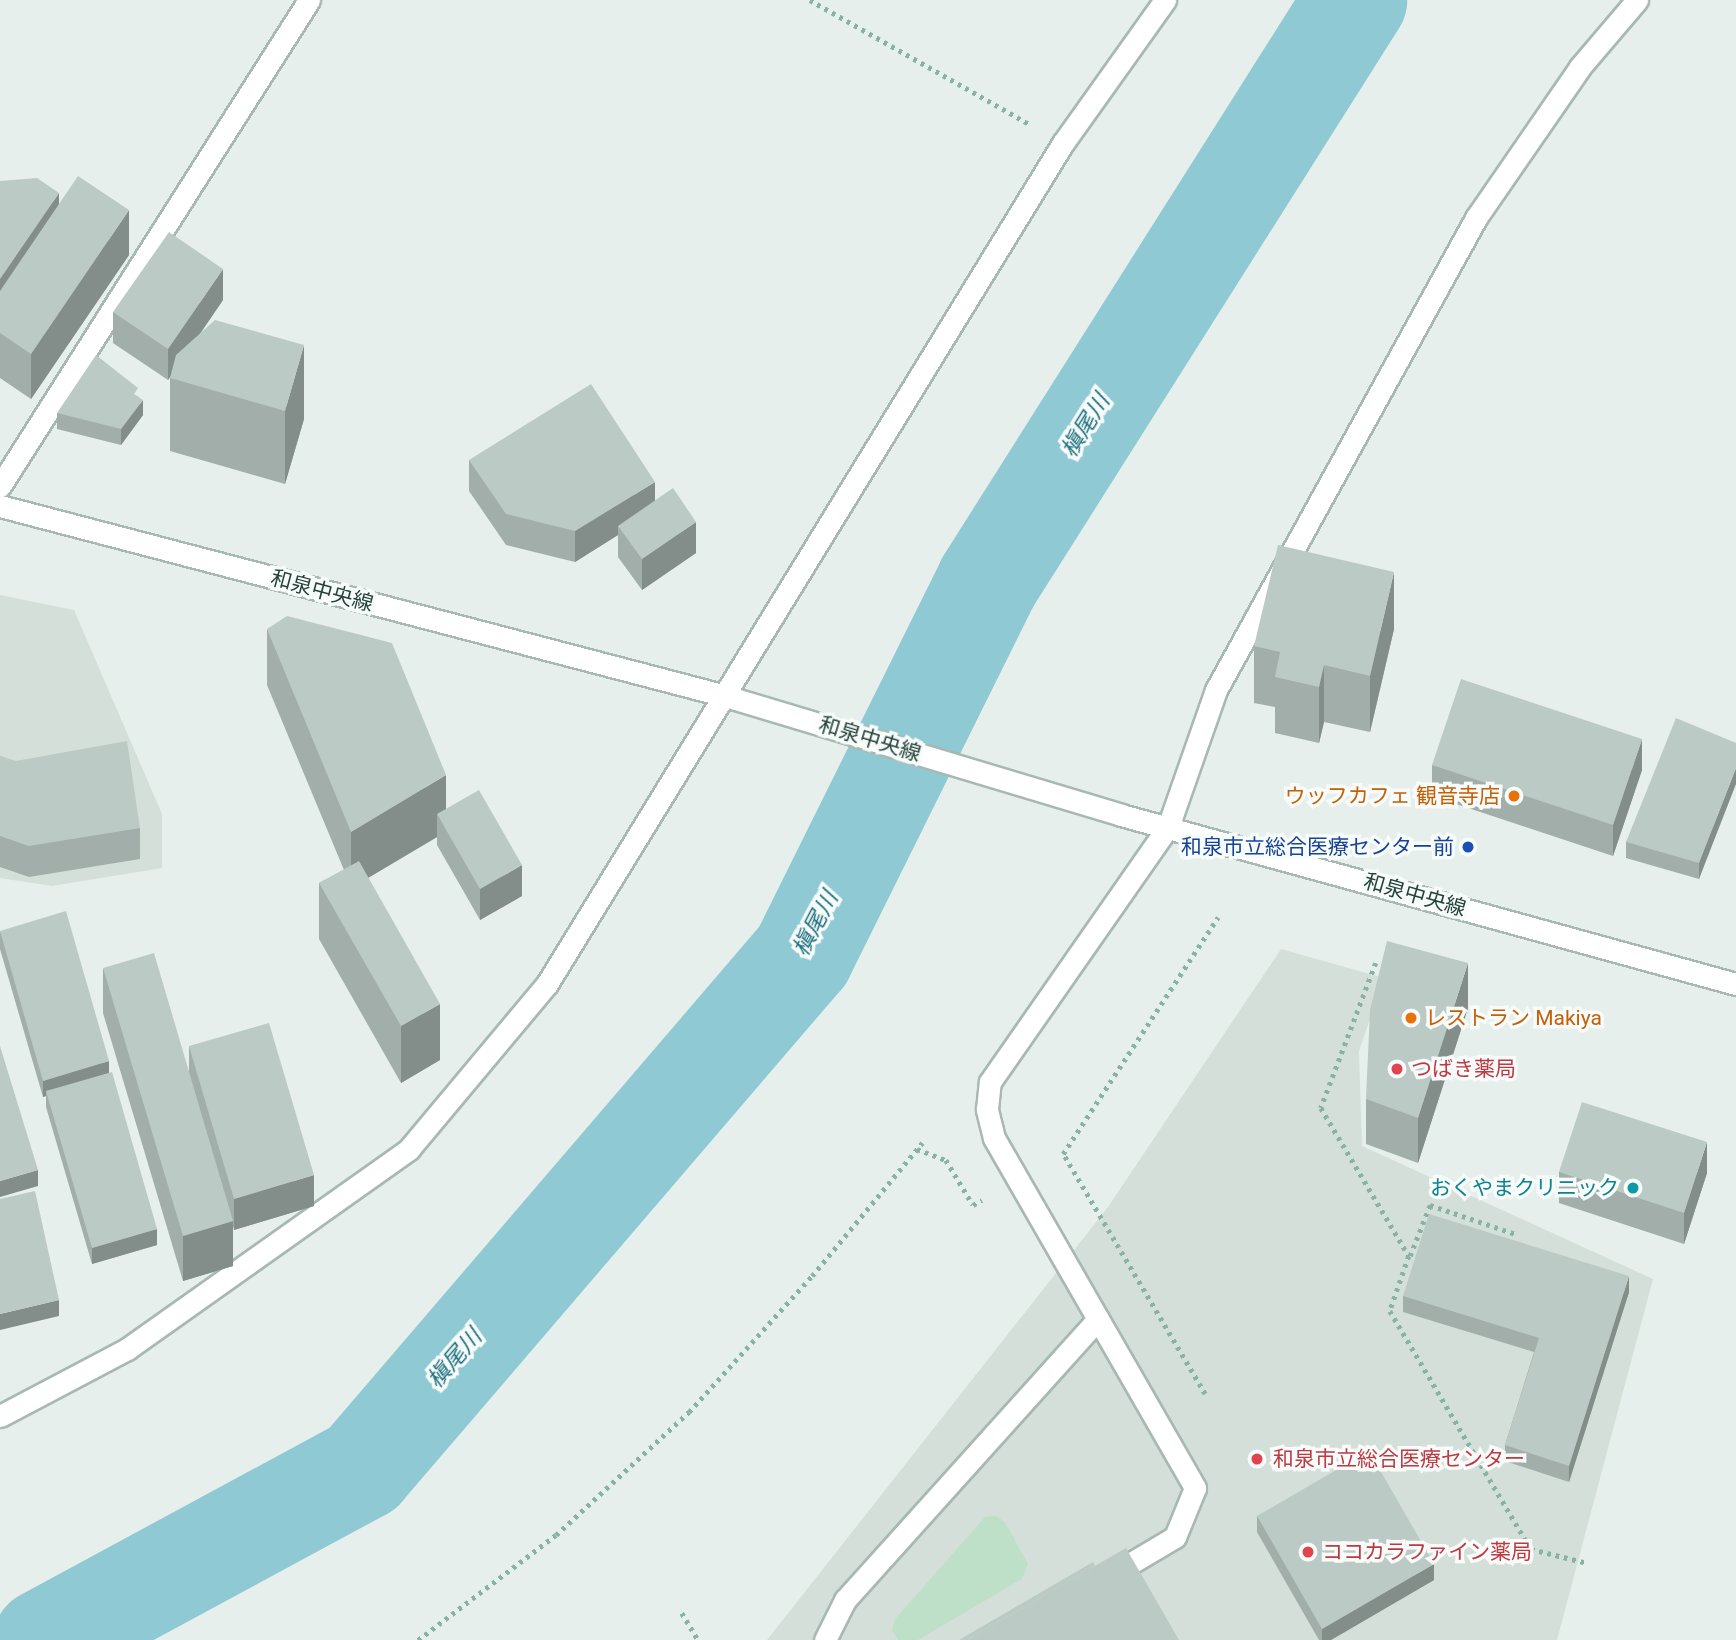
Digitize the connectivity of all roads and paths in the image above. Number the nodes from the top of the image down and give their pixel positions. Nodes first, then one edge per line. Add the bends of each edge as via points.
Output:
1 (309, 0) edge
2 (810, 0) edge
3 (1165, 0) edge
4 (1637, 0) edge
5 (1063, 144) junction
6 (0, 486) edge
7 (0, 506) edge
8 (729, 697) junction
9 (1168, 827) junction
10 (1218, 917) dead end
11 (1377, 962) dead end
12 (1736, 984) edge
13 (922, 1143) dead end
14 (917, 1149) junction
15 (983, 1200) dead end
16 (1518, 1235) dead end
17 (1409, 1256) junction
18 (1098, 1319) junction
19 (1205, 1394) dead end
20 (0, 1416) edge
21 (1587, 1563) dead end
22 (1092, 1585) edge
23 (682, 1613) dead end
24 (418, 1640) edge
25 (698, 1640) edge
26 (825, 1640) edge

1 - 6 street
2 - 5 path
3 - 5 street
4 - 9 street via 1580,67 1476,218 1216,690
5 - 8 street
7 - 8 street, 和泉中央線
8 - 9 street, 和泉中央線
8 - 20 street via 547,984 410,1149 127,1349
9 - 12 street, 和泉中央線
9 - 18 street via 990,1082 988,1110 994,1138
10 - 19 path via 1063,1154
11 - 17 path via 1321,1108
13 - 14 path
14 - 15 path via 946,1160 973,1205
14 - 24 path via 812,1276 689,1412 556,1535
16 - 17 path via 1430,1205
17 - 21 path via 1390,1311 1531,1549
18 - 22 street via 1195,1488 1175,1537
18 - 26 street via 845,1600
23 - 25 path

